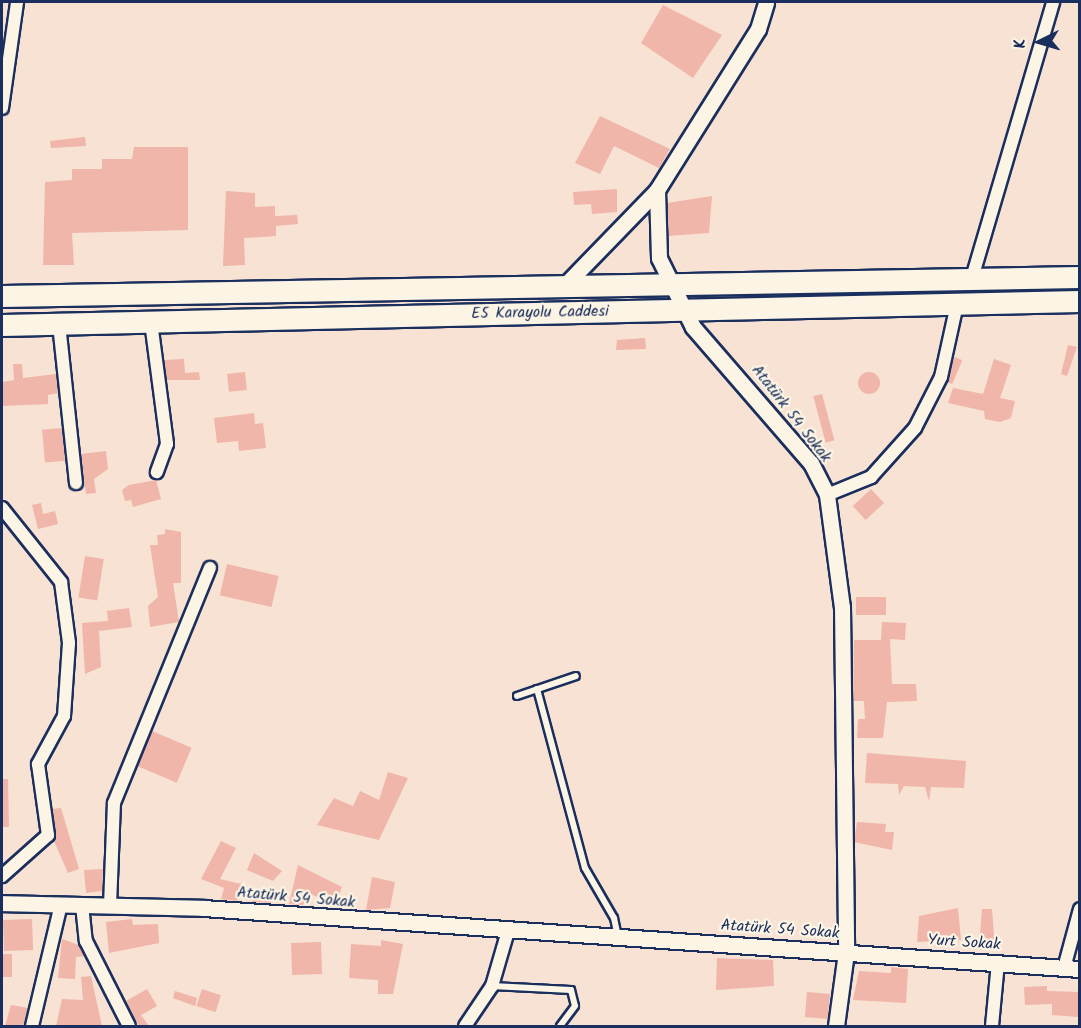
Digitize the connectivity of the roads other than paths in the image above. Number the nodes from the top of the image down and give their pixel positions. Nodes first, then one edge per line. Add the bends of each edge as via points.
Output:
1 (17, 2) edge
2 (766, 2) edge
3 (1053, 2) edge
4 (5, 66) edge
5 (2, 108) edge
6 (657, 190) junction
7 (1080, 277) edge
8 (972, 278) junction
9 (672, 282) junction
10 (566, 284) junction
11 (2, 296) edge
12 (1080, 301) edge
13 (957, 304) junction
14 (684, 310) junction
15 (151, 322) junction
16 (59, 324) junction
17 (2, 325) edge
18 (157, 472) dead end
19 (76, 483) dead end
20 (827, 495) junction
21 (2, 508) edge
22 (210, 568) dead end
23 (576, 676) dead end
24 (537, 689) junction
25 (517, 696) dead end
26 (2, 876) edge
27 (2, 903) edge
28 (61, 904) junction
29 (82, 905) junction
30 (110, 906) junction
31 (1080, 909) edge
32 (508, 931) junction
33 (618, 938) junction
34 (846, 952) junction
35 (998, 963) junction
36 (1064, 968) junction
37 (1080, 969) edge
38 (492, 986) junction
39 (32, 1026) edge
40 (129, 1026) edge
41 (465, 1026) edge
42 (560, 1026) edge
43 (836, 1026) edge
44 (992, 1026) edge

1 - 4 street
2 - 6 street via 758,28
3 - 8 street
4 - 5 street
6 - 9 street, Atatürk 54 Sokak via 659,258
6 - 10 street
7 - 8 highway, E5 Karayolu Caddesi
8 - 9 highway, E5 Karayolu Caddesi
9 - 10 highway, E5 Karayolu Caddesi
9 - 14 street, Atatürk 54 Sokak
10 - 11 highway, E5 Karayolu Caddesi
12 - 13 highway, E5 Karayolu Caddesi
13 - 14 highway, E5 Karayolu Caddesi
13 - 20 street via 941,377 915,428 871,477
14 - 15 highway, E5 Karayolu Caddesi
14 - 20 street, Atatürk 54 Sokak via 812,463
15 - 16 highway, E5 Karayolu Caddesi
15 - 18 street via 168,444
16 - 17 highway, E5 Karayolu Caddesi
16 - 19 street
20 - 34 street, Atatürk 54 Sokak via 842,607
21 - 26 street via 61,582 69,643 64,716 38,764 48,835
22 - 30 street via 114,803
23 - 24 lane
24 - 25 lane
24 - 33 lane via 585,868 614,918
27 - 28 street, Atatürk 54 Sokak
28 - 29 street, Atatürk 54 Sokak
28 - 39 street
29 - 30 street, Atatürk 54 Sokak
29 - 40 street via 86,941 106,991
30 - 32 street, Atatürk 54 Sokak
31 - 36 street
32 - 33 street, Atatürk 54 Sokak
32 - 38 street
33 - 34 street, Atatürk 54 Sokak
34 - 35 street, Yurt Sokak
34 - 43 street
35 - 36 street, Yurt Sokak
35 - 44 street
36 - 37 street, Yurt Sokak
38 - 41 street
38 - 42 lane via 571,990 575,1005

